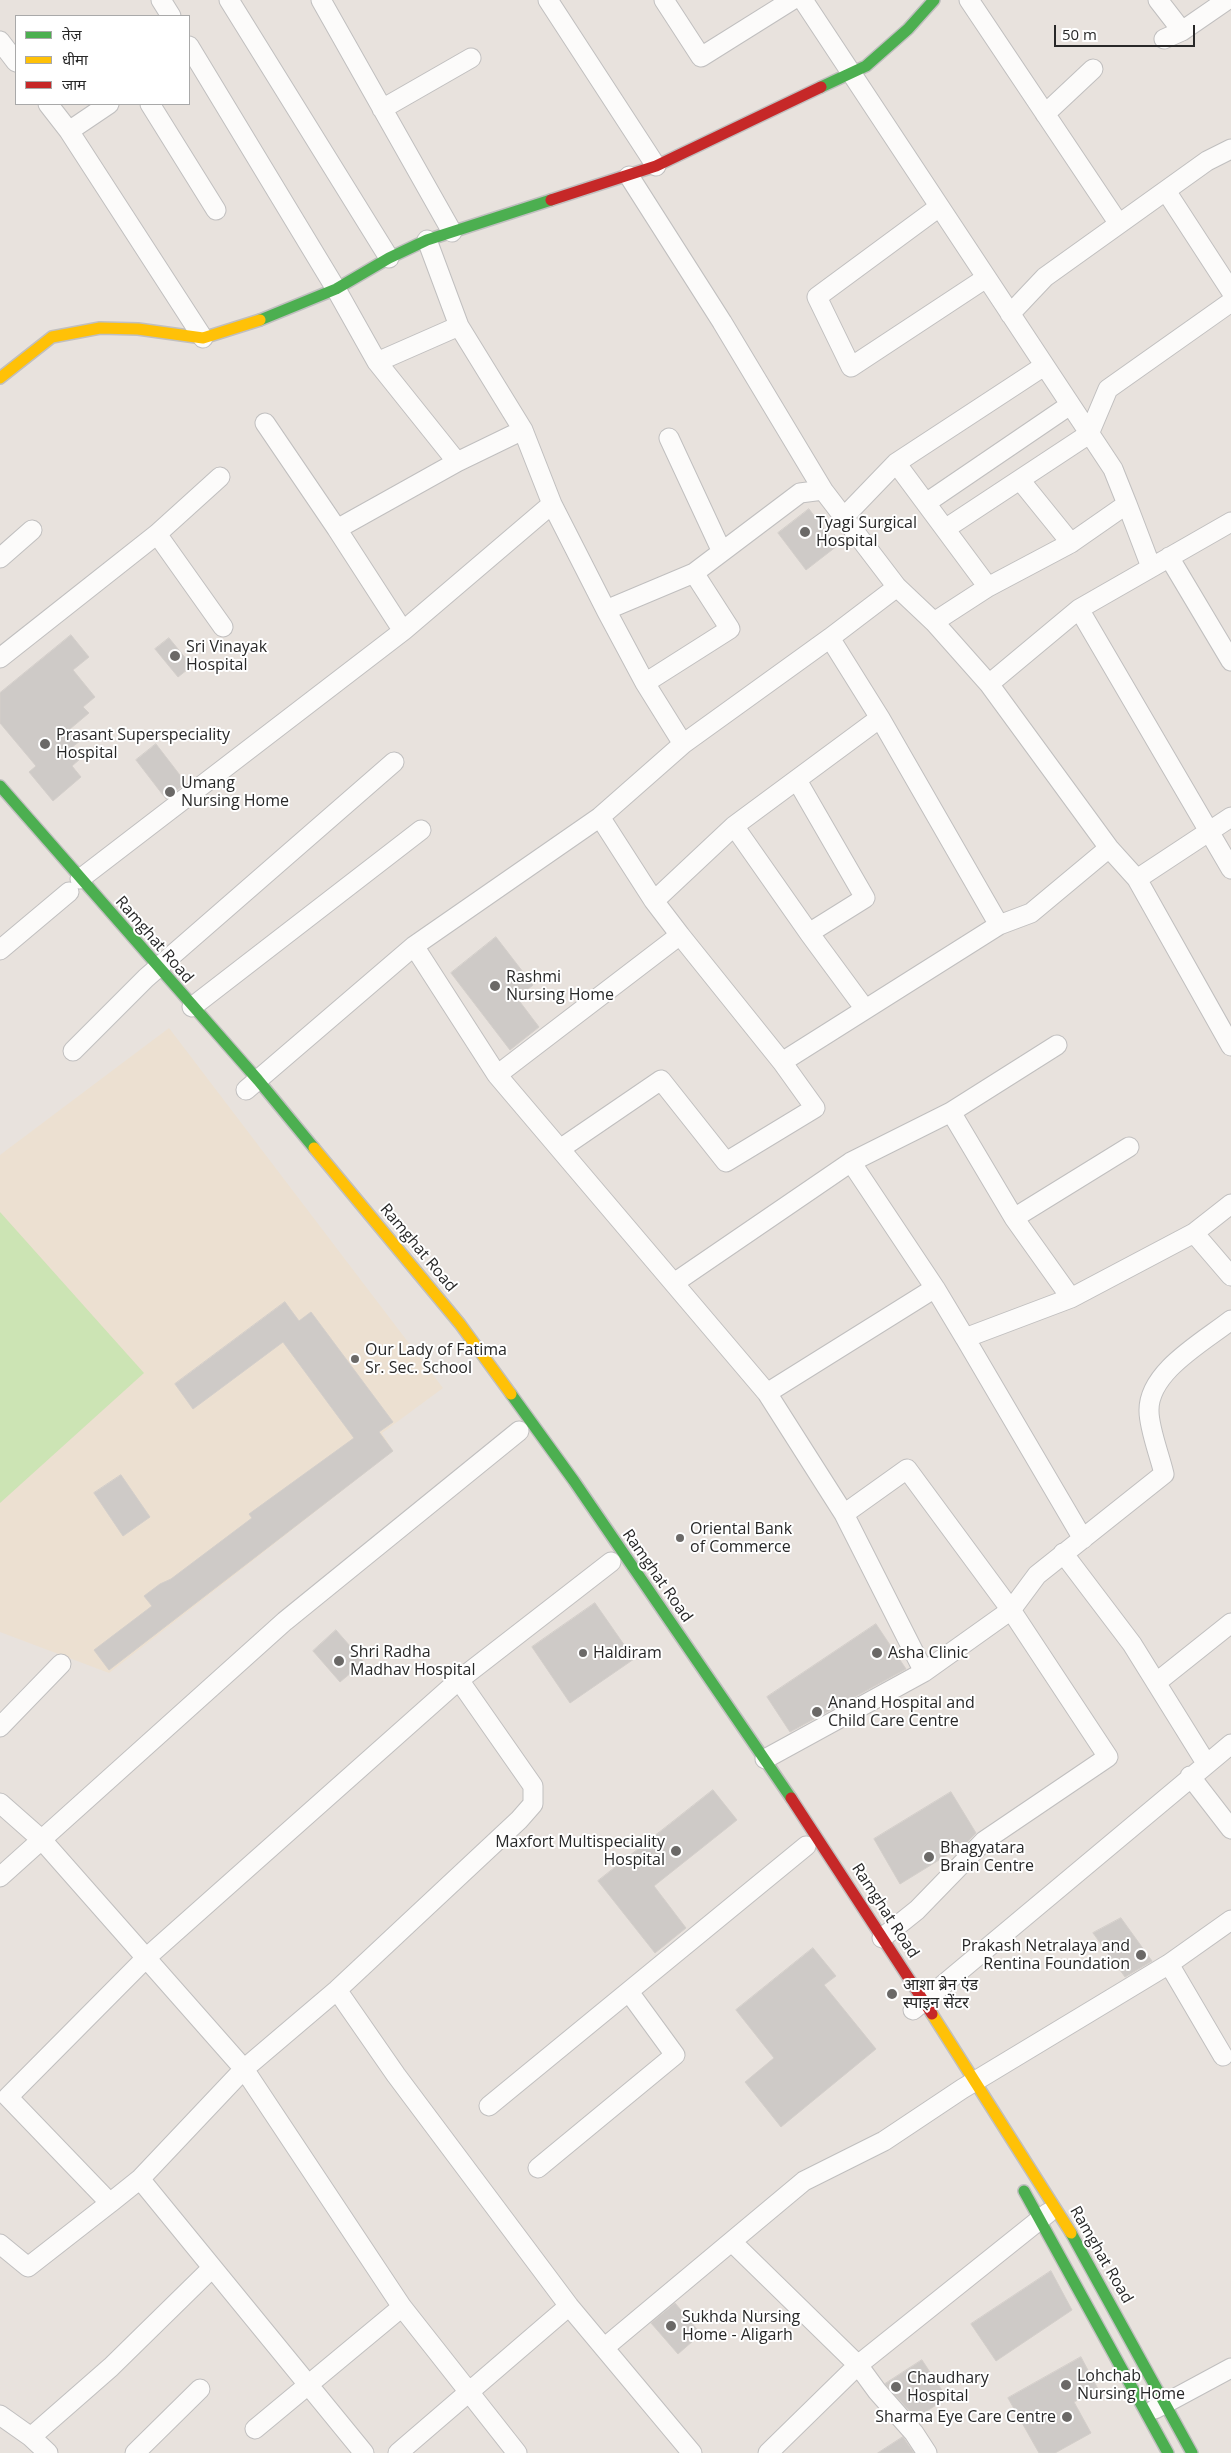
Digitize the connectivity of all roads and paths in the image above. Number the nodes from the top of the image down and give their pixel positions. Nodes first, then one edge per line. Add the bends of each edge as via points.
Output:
1 (161, 0) edge
2 (229, 0) edge
3 (321, 0) edge
4 (548, 0) edge
5 (664, 0) edge
6 (792, 0) edge
7 (802, 0) edge
8 (934, 0) edge
9 (969, 0) edge
10 (1158, 0) edge
11 (1226, 0) edge
12 (170, 15) edge
13 (1182, 31) junction
14 (1164, 39) dead end
15 (0, 41) edge
16 (190, 48) edge
17 (471, 58) dead end
18 (15, 61) edge
19 (1092, 69) dead end
20 (850, 74) junction
21 (49, 105) edge
22 (108, 105) edge
23 (151, 105) edge
24 (382, 109) junction
25 (1045, 114) junction
26 (69, 131) junction
27 (1231, 149) edge
28 (656, 166) junction
29 (629, 176) junction
30 (1166, 190) junction
31 (939, 207) junction
32 (216, 210) dead end
33 (1119, 224) junction
34 (452, 232) junction
35 (427, 240) junction
36 (388, 258) junction
37 (986, 278) junction
38 (336, 289) junction
39 (1231, 291) edge
40 (1231, 302) edge
41 (1010, 314) junction
42 (459, 326) junction
43 (203, 338) junction
44 (377, 362) junction
45 (1044, 366) junction
46 (0, 378) edge
47 (1070, 405) junction
48 (265, 423) dead end
49 (522, 430) junction
50 (1089, 434) junction
51 (669, 438) dead end
52 (457, 462) junction
53 (896, 463) junction
54 (220, 477) dead end
55 (1020, 480) junction
56 (823, 490) junction
57 (926, 503) junction
58 (552, 504) junction
59 (1127, 504) junction
60 (844, 517) junction
61 (1231, 522) edge
62 (337, 529) junction
63 (945, 529) junction
64 (32, 530) dead end
65 (156, 534) junction
66 (1070, 543) junction
67 (722, 552) junction
68 (1169, 557) junction
69 (0, 558) edge
70 (1151, 567) junction
71 (694, 573) junction
72 (897, 587) junction
73 (988, 587) junction
74 (1079, 609) junction
75 (606, 610) junction
76 (934, 622) junction
77 (223, 627) dead end
78 (403, 630) junction
79 (830, 638) junction
80 (0, 658) edge
81 (1231, 661) edge
82 (645, 683) junction
83 (989, 684) junction
84 (880, 718) junction
85 (684, 744) junction
86 (394, 762) dead end
87 (798, 782) junction
88 (0, 786) edge
89 (600, 817) junction
90 (1231, 817) edge
91 (734, 826) junction
92 (421, 830) dead end
93 (1210, 831) junction
94 (1109, 848) junction
95 (1231, 869) edge
96 (1138, 879) junction
97 (71, 889) junction
98 (654, 900) junction
99 (999, 925) junction
100 (809, 933) junction
101 (680, 935) junction
102 (414, 946) junction
103 (0, 950) edge
104 (148, 976) junction
105 (192, 1007) junction
106 (865, 1009) junction
107 (1057, 1045) dead end
108 (1231, 1046) edge
109 (74, 1051) dead end
110 (782, 1062) junction
111 (497, 1074) junction
112 (249, 1088) junction
113 (951, 1112) junction
114 (1129, 1147) dead end
115 (560, 1149) junction
116 (851, 1162) junction
117 (1231, 1204) edge
118 (1014, 1218) junction
119 (1194, 1233) junction
120 (1231, 1276) edge
121 (674, 1283) junction
122 (934, 1288) junction
123 (1071, 1298) junction
124 (1231, 1320) edge
125 (965, 1338) junction
126 (767, 1393) junction
127 (519, 1431) dead end
128 (844, 1514) junction
129 (1082, 1539) junction
130 (1062, 1554) junction
131 (611, 1562) dead end
132 (1011, 1610) junction
133 (1231, 1623) edge
134 (60, 1664) dead end
135 (924, 1672) junction
136 (459, 1680) junction
137 (1156, 1682) junction
138 (0, 1727) edge
139 (1231, 1744) edge
140 (765, 1759) junction
141 (1206, 1764) junction
142 (1190, 1776) junction
143 (0, 1802) edge
144 (1231, 1829) edge
145 (42, 1840) junction
146 (806, 1846) dead end
147 (0, 1877) edge
148 (1231, 1920) edge
149 (882, 1938) junction
150 (146, 1958) junction
151 (1169, 1964) junction
152 (336, 1990) junction
153 (629, 1992) junction
154 (916, 2007) junction
155 (1228, 2060) edge
156 (244, 2070) junction
157 (965, 2087) junction
158 (3, 2097) edge
159 (488, 2106) dead end
160 (538, 2168) dead end
161 (1017, 2178) dead end
162 (140, 2179) junction
163 (110, 2203) junction
164 (1049, 2213) junction
165 (732, 2242) junction
166 (0, 2244) edge
167 (212, 2268) junction
168 (569, 2306) junction
169 (402, 2307) junction
170 (604, 2348) junction
171 (858, 2365) junction
172 (1231, 2368) edge
173 (308, 2385) junction
174 (200, 2389) dead end
175 (469, 2391) junction
176 (1166, 2403) junction
177 (1147, 2413) junction
178 (0, 2415) edge
179 (255, 2429) dead end
180 (31, 2437) junction
181 (48, 2453) edge
182 (135, 2453) edge
183 (364, 2453) edge
184 (398, 2453) edge
185 (517, 2453) edge
186 (692, 2453) edge
187 (768, 2453) edge
188 (927, 2453) edge
189 (1168, 2453) edge
190 (1192, 2453) edge

1 - 12 street
2 - 36 street
3 - 24 street
4 - 28 street
5 - 6 street via 701,57
7 - 20 street
8 - 20 main road via 908,29 866,66
9 - 25 street
10 - 13 street
11 - 13 street
13 - 14 street
15 - 18 street
16 - 38 street
17 - 24 street
19 - 25 street
20 - 28 main road
20 - 31 street
21 - 26 street
22 - 26 street
23 - 32 street
24 - 34 street
25 - 33 street
26 - 43 street
27 - 30 street via 1207,161
28 - 29 main road
29 - 34 main road
29 - 56 street
30 - 33 street
30 - 39 street
31 - 37 street
31 - 37 street via 817,298 851,367
33 - 41 street via 1045,277
34 - 35 main road
35 - 36 main road
35 - 42 street
36 - 38 main road
37 - 41 street
38 - 43 main road via 248,325
38 - 44 street
40 - 50 street via 1108,389
41 - 45 street
42 - 44 street
42 - 49 street
43 - 46 main road via 138,329 100,328 52,337
44 - 52 street
45 - 47 street
45 - 53 street
47 - 50 street
47 - 57 street
48 - 62 street
49 - 52 street
49 - 58 street
50 - 55 street
50 - 59 street via 1113,469
51 - 67 street
52 - 62 street
53 - 57 street
53 - 60 street
54 - 65 street
55 - 63 street
55 - 66 street
56 - 60 street
56 - 67 street via 800,493
57 - 63 street
58 - 75 street
58 - 78 street
59 - 66 street
59 - 70 street
60 - 72 street
61 - 68 street
62 - 78 street
63 - 73 street
64 - 69 street
65 - 77 street
65 - 80 street
66 - 73 street
67 - 71 street
68 - 70 street
68 - 81 street
70 - 74 street
71 - 75 street
71 - 82 street via 730,628
72 - 76 street
72 - 79 street
73 - 76 street
74 - 83 street
74 - 93 street
75 - 82 street
76 - 83 street
78 - 97 street
79 - 84 street
79 - 85 street
82 - 85 street
83 - 94 street
84 - 87 street
84 - 99 street
85 - 89 street
86 - 104 street
87 - 91 street
87 - 100 street via 865,898
88 - 97 main road, Ramghat Road
89 - 98 street
89 - 102 street
90 - 93 street
91 - 98 street
91 - 100 street
92 - 105 street
93 - 95 street
93 - 96 street
94 - 96 street
94 - 99 street via 1031,913
96 - 108 street
97 - 103 street
97 - 104 main road, Ramghat Road
98 - 101 street
99 - 106 street
100 - 106 street
101 - 110 street
101 - 111 street
102 - 111 street
102 - 112 street
104 - 105 main road, Ramghat Road
104 - 109 street
105 - 112 main road, Ramghat Road
106 - 110 street
107 - 113 street
110 - 115 street via 815,1108 726,1162 661,1080
111 - 115 street
112 - 140 main road, Ramghat Road via 460,1324 574,1481
113 - 116 street
113 - 118 street
114 - 118 street
115 - 121 street
116 - 121 street
116 - 122 street
117 - 119 street
118 - 123 street
119 - 120 street
119 - 123 street
121 - 126 street
122 - 125 street
122 - 126 street
123 - 125 street
124 - 129 street via 1166,1370 1152,1391 1149,1411 1164,1474
125 - 129 street
126 - 128 street
127 - 145 street via 285,1621
128 - 132 street via 907,1470
128 - 135 street
129 - 130 street
130 - 132 street via 1037,1575
130 - 137 street via 1121,1630
131 - 136 street
132 - 135 street
132 - 149 street via 1108,1758 984,1841 917,1910
133 - 137 street
134 - 138 street
135 - 140 street
136 - 150 street
136 - 152 street via 534,1786 532,1804 519,1820
137 - 141 street
139 - 141 street
140 - 149 main road, Ramghat Road
141 - 142 street
142 - 144 street
142 - 154 street
143 - 145 street
145 - 147 street
145 - 150 street
146 - 153 street
148 - 151 street
149 - 154 main road, Ramghat Road
150 - 156 street
150 - 158 street
151 - 155 street
151 - 157 street
152 - 156 street
152 - 168 street
153 - 159 street
153 - 160 street via 675,2055
154 - 157 main road, Ramghat Road
156 - 162 street
156 - 169 street
157 - 164 main road, Ramghat Road
157 - 165 street via 884,2141 804,2180
158 - 163 street
161 - 164 main road, Ramghat Road
162 - 163 street
162 - 167 street
163 - 166 street via 28,2267
164 - 171 street
164 - 176 main road, Ramghat Road
164 - 177 main road, Ramghat Road
165 - 170 street
165 - 171 street
167 - 173 street
167 - 180 street via 111,2368
168 - 170 street
168 - 175 street
169 - 173 street
169 - 175 street
170 - 186 street
171 - 187 street
171 - 188 street
172 - 176 street
173 - 179 street
173 - 183 street
174 - 182 street
175 - 184 street
175 - 185 street
176 - 177 street
176 - 190 main road, Ramghat Road
177 - 189 main road, Ramghat Road
178 - 180 street
180 - 181 street

